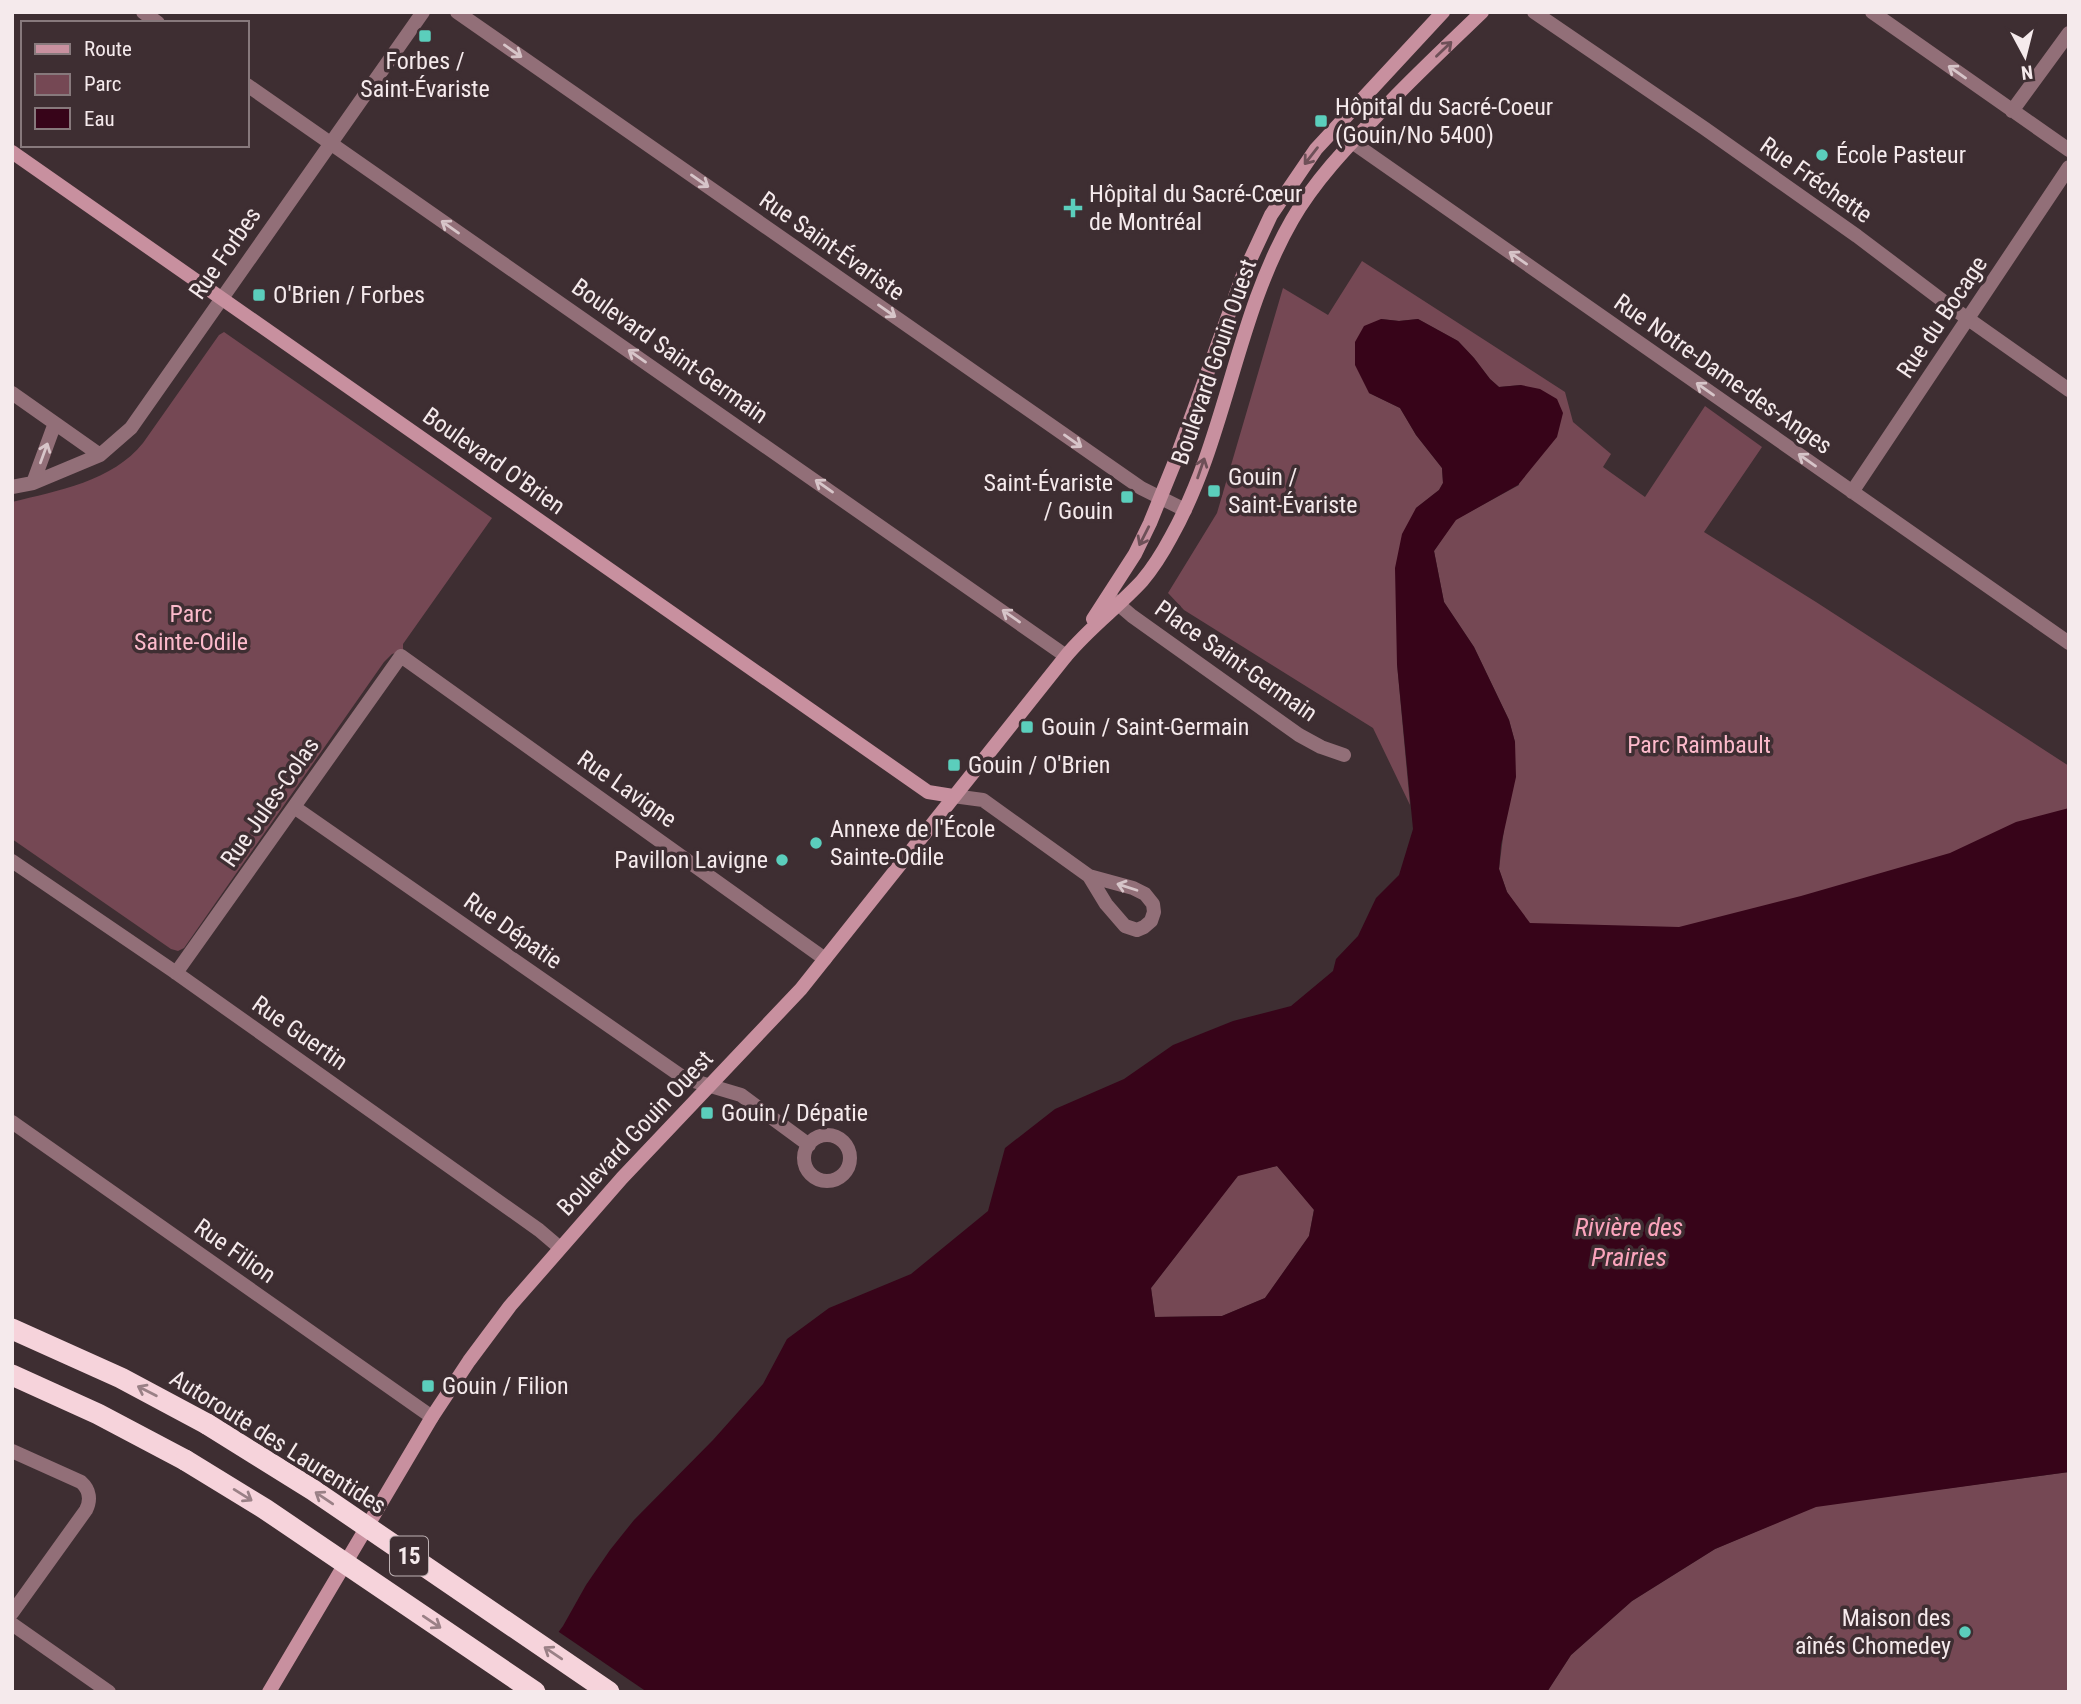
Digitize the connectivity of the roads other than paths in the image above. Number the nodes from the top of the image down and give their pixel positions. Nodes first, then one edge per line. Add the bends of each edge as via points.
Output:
1 (423, 12) edge
2 (457, 12) edge
3 (1443, 12) edge
4 (1482, 12) edge
5 (1534, 12) edge
6 (1871, 12) edge
7 (2069, 33) edge
8 (248, 86) edge
9 (2012, 111) junction
10 (1352, 142) junction
11 (330, 144) junction
12 (2069, 150) edge
13 (12, 152) edge
14 (2069, 167) edge
15 (221, 299) junction
16 (1968, 319) junction
17 (2069, 390) edge
18 (12, 393) edge
19 (55, 423) junction
20 (100, 455) junction
21 (33, 483) junction
22 (12, 487) edge
23 (1852, 492) junction
24 (1160, 499) junction
25 (1185, 510) junction
26 (1113, 600) junction
27 (2069, 643) edge
28 (401, 656) joint
29 (1066, 656) junction
30 (1344, 755) dead end
31 (953, 796) junction
32 (294, 807) junction
33 (12, 861) edge
34 (1089, 876) junction
35 (825, 959) junction
36 (176, 973) junction
37 (709, 1085) junction
38 (12, 1122) edge
39 (808, 1145) dead end
40 (559, 1247) junction
41 (12, 1328) edge
42 (12, 1375) edge
43 (432, 1417) junction
44 (12, 1451) edge
45 (12, 1613) edge
46 (12, 1624) edge
47 (109, 1692) edge
48 (269, 1692) edge
49 (535, 1692) edge
50 (609, 1692) edge

1 - 11 street, Rue Forbes
2 -> 24 street, Rue Saint-Évariste
3 -> 24 street, Boulevard Gouin Ouest via 1316,149 1271,215 1243,275
10 -> 4 street, Boulevard Gouin Ouest
5 - 16 street, Rue Fréchette via 1857,236
9 -> 6 street
7 - 9 street
8 - 11 street, Boulevard Saint-Germain
9 - 12 street
23 -> 10 street, Rue Notre-Dame-des-Anges
25 -> 10 street, Boulevard Gouin Ouest via 1245,328 1282,239 1300,207
11 - 15 street, Rue Forbes
29 -> 11 street, Boulevard Saint-Germain
13 - 15 street, Boulevard O'Brien
14 - 16 street, Rue du Bocage
15 - 20 street, Rue Forbes via 131,428
15 - 31 street, Boulevard O'Brien via 928,792
16 - 17 street, Rue Fréchette
16 - 23 street, Rue du Bocage
18 - 19 street
19 - 20 street
21 -> 19 street
20 - 21 street, Rue Forbes
21 - 22 street, Rue Forbes
23 - 27 street, Rue Notre-Dame-des-Anges
24 - 25 street, Rue Saint-Évariste
24 -> 26 street, Boulevard Gouin Ouest
25 - 26 street, Boulevard Gouin Ouest via 1141,582
26 - 29 street, Boulevard Gouin Ouest
26 - 30 street, Place Saint-Germain via 1299,735
28 - 32 street, Rue Jules-Colas
28 - 35 street, Rue Lavigne
29 - 31 street, Boulevard Gouin Ouest
31 - 34 street via 983,800
31 - 35 street, Boulevard Gouin Ouest
32 - 36 street, Rue Jules-Colas
32 - 37 street, Rue Dépatie via 684,1078
33 - 36 street, Rue Guertin
34 -> 34 street via 1125,926 1137,930 1148,924 1154,912 1145,894
35 - 37 street, Boulevard Gouin Ouest
36 - 40 street, Rue Guertin
37 - 39 street, Rue Dépatie via 741,1095
37 - 40 street, Boulevard Gouin Ouest
38 - 43 street, Rue Filion
40 - 43 street, Boulevard Gouin Ouest via 484,1339
50 -> 41 highway, Autoroute des Laurentides / 15, bridge via 252,1450 121,1378
42 -> 49 highway, 15, bridge via 185,1460 279,1518
43 - 48 street, Boulevard Gouin Ouest
44 - 45 street via 81,1482 89,1497 86,1510
46 - 47 street

